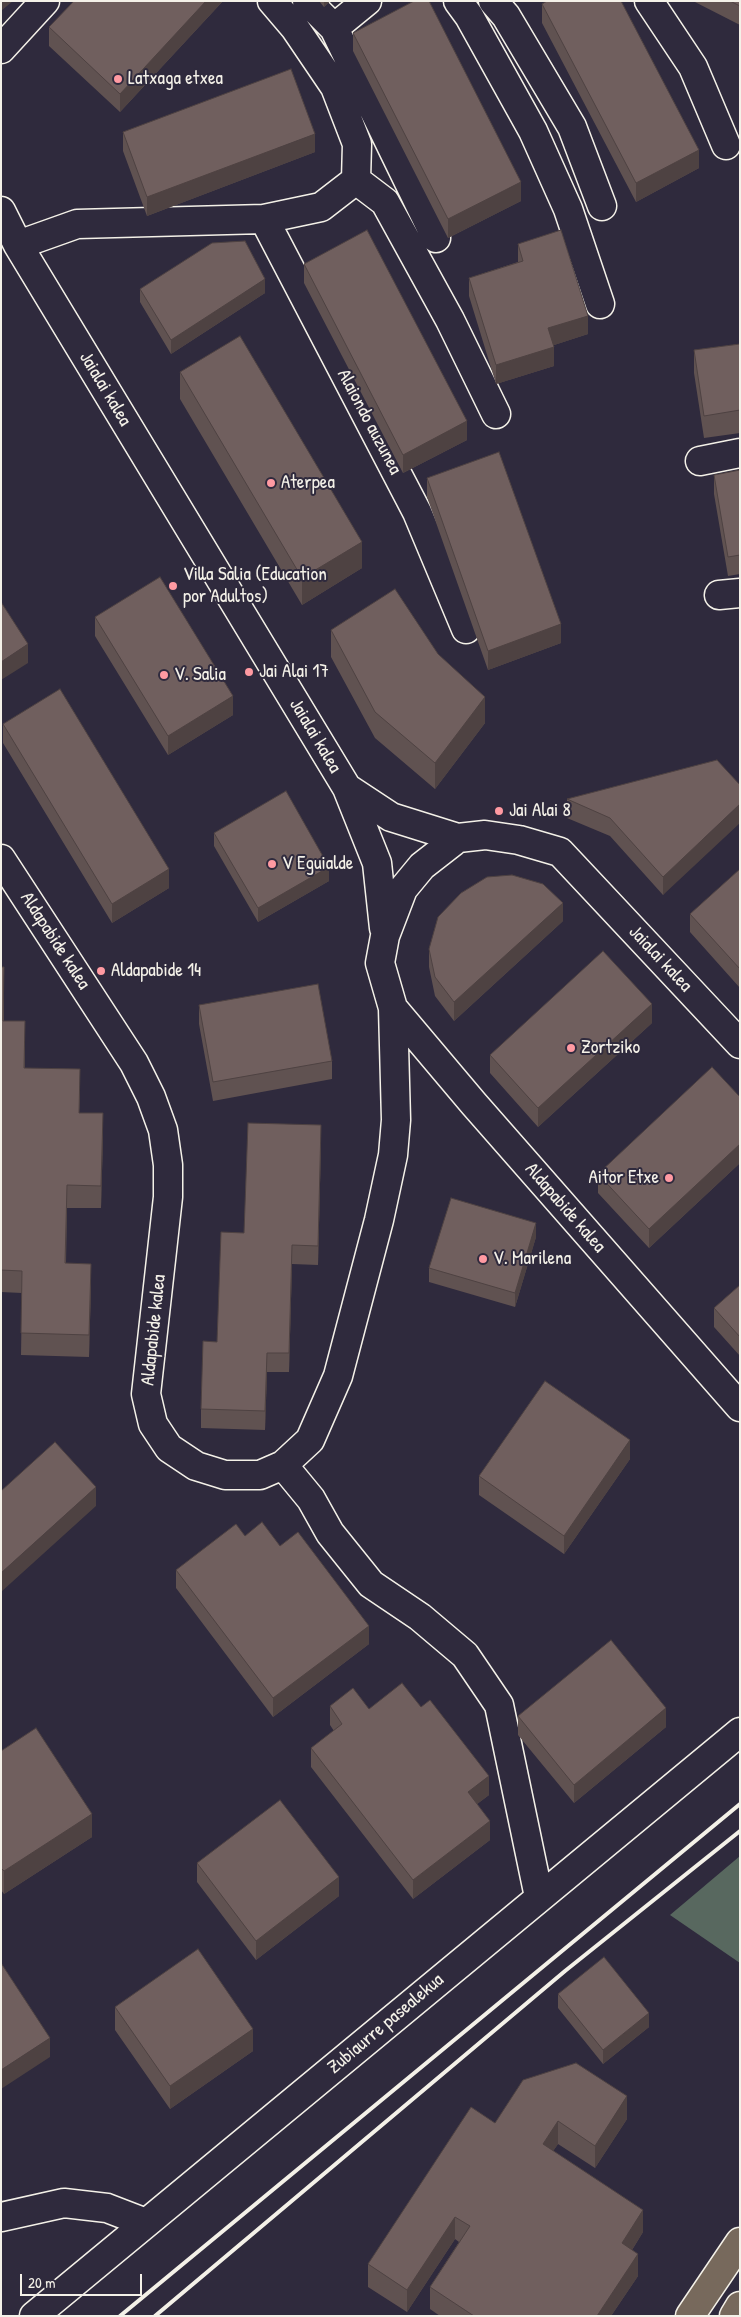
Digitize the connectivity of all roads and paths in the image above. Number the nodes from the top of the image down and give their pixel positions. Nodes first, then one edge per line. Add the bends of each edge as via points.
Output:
1 (46, 1) edge
2 (272, 1) edge
3 (307, 1) edge
4 (366, 1) edge
5 (458, 1) edge
6 (494, 1) edge
7 (649, 1) edge
8 (334, 28) junction
9 (1, 49) edge
10 (726, 144) dead end
11 (356, 180) junction
12 (602, 206) dead end
13 (1, 211) edge
14 (264, 219) junction
15 (436, 238) dead end
16 (18, 245) junction
17 (600, 304) dead end
18 (496, 414) dead end
19 (740, 454) edge
20 (700, 461) dead end
21 (466, 629) dead end
22 (347, 788) junction
23 (458, 838) junction
24 (1, 859) edge
25 (385, 936) junction
26 (393, 1008) junction
27 (740, 1044) edge
28 (740, 1407) edge
29 (282, 1465) junction
30 (740, 1732) edge
31 (539, 1897) junction
32 (1, 2217) edge
33 (146, 2223) junction
34 (740, 2242) edge
35 (740, 2306) edge
36 (34, 2316) edge
37 (690, 2316) edge
38 (734, 2316) edge

1 - 9 street
2 - 11 street via 295,28 335,87 357,144
3 - 8 street
4 - 8 street
5 - 17 street via 533,131 568,209
6 - 12 street via 572,127
7 - 10 street via 693,67
8 - 15 street
11 - 14 street via 321,207
11 - 18 street via 385,202 450,320
13 - 16 street, Jaialai kalea
14 - 16 street via 77,224
14 - 21 street, Alaiondo auzunea via 416,512
16 - 22 street, Jaialai kalea
19 - 20 street
22 - 23 street, Jaialai kalea via 391,817
22 - 25 street via 377,863
23 - 25 street via 422,866 402,889
23 - 27 street, Jaialai kalea via 485,835 519,840 560,852
24 - 29 street, Aldapabide kalea via 134,1063 163,1130 168,1197 146,1394 153,1424 169,1448 196,1466 225,1475 260,1474
25 - 26 street, Aldapabide kalea via 380,963
26 - 28 street, Aldapabide kalea
26 - 29 street, Aldapabide kalea via 396,1120 389,1178 338,1376 310,1440
29 - 31 street via 311,1499 330,1533 371,1584 420,1617 465,1655 499,1705
30 - 31 street, Zubiaurre pasealekua
31 - 33 street, Zubiaurre pasealekua
32 - 33 street via 64,2203 107,2208
33 - 36 street, Zubiaurre pasealekua
34 - 37 main road
35 - 38 main road

